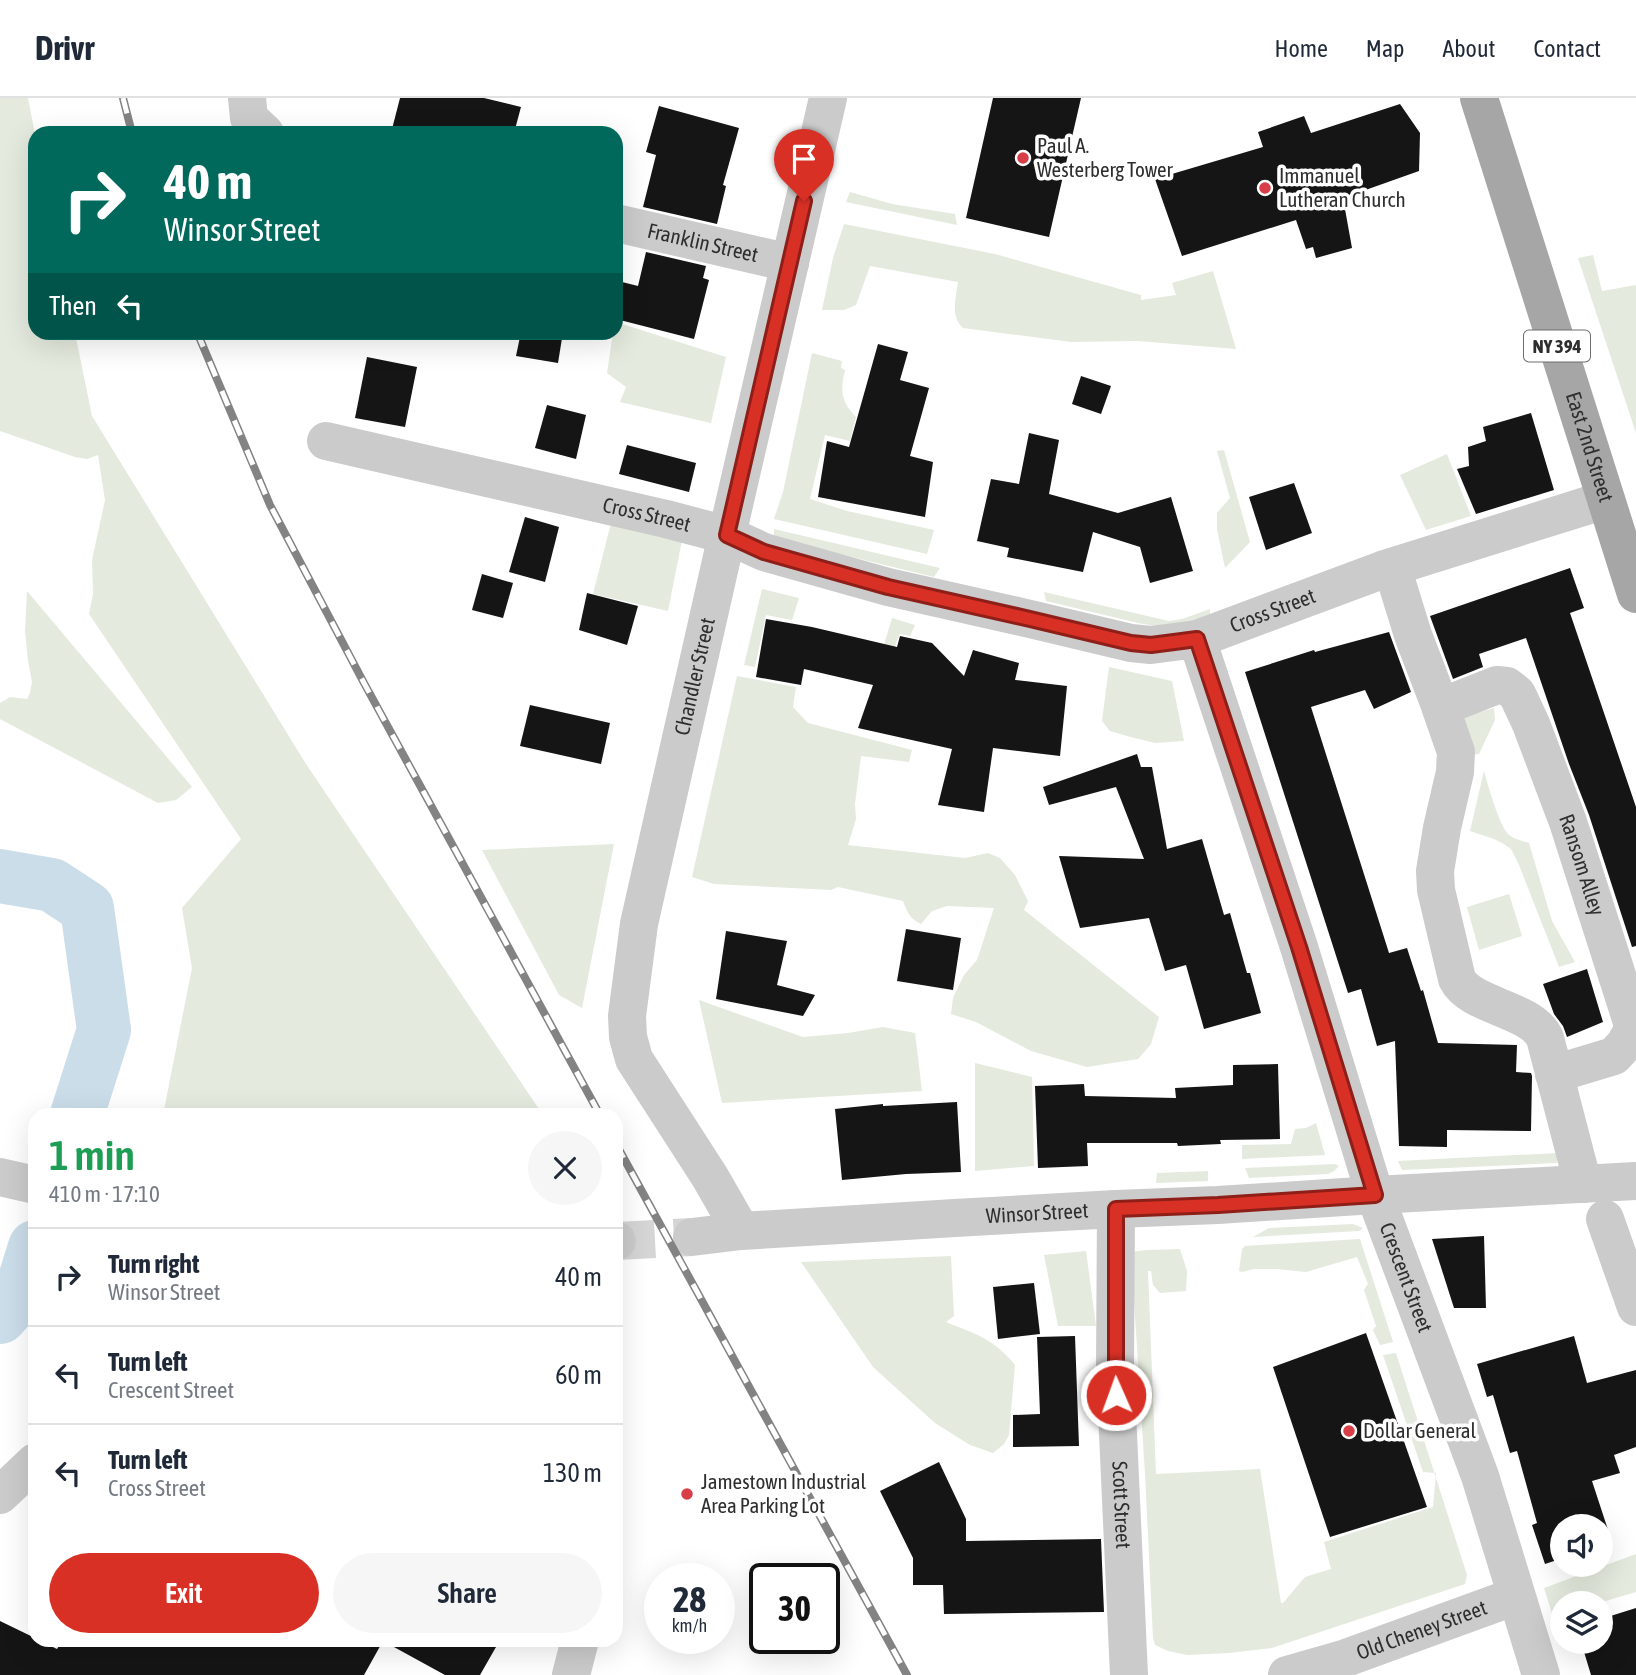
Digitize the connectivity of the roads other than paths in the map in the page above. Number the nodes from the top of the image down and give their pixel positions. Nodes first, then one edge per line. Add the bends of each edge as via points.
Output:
1 (247, 98) edge
2 (828, 98) edge
3 (1479, 98) edge
4 (258, 126) edge
5 (623, 225) edge
6 (790, 263) junction
7 (326, 442) dead end
8 (1605, 500) junction
9 (727, 535) junction
10 (1392, 567) junction
11 (1636, 594) edge
12 (1197, 639) junction
13 (1441, 708) junction
14 (1555, 1074) junction
15 (0, 1177) edge
16 (1636, 1181) edge
17 (28, 1183) edge
18 (1583, 1184) junction
19 (1375, 1195) junction
20 (1116, 1209) junction
21 (1605, 1219) dead end
22 (741, 1231) junction
23 (692, 1237) tunnel mouth
24 (1636, 1307) edge
25 (28, 1469) edge
26 (0, 1495) edge
27 (1516, 1596) junction
28 (578, 1647) edge
29 (571, 1675) edge
30 (1129, 1675) edge
31 (1287, 1675) edge
32 (1541, 1675) edge

1 - 4 street via 249,118
2 - 6 street, Chandler Street
3 - 8 main road, East 2nd Street / NY 394
5 - 6 street, Franklin Street
6 - 9 street, Chandler Street
7 - 9 street, Cross Street
8 - 10 street, Cross Street
8 - 11 main road, East 2nd Street / NY 394
9 - 12 street, Cross Street via 764,552 888,587 1131,643
9 - 22 street, Chandler Street via 639,924 627,1016 634,1059
10 - 12 street, Cross Street
10 - 13 street
12 - 19 street, Crescent Street
13 - 14 street via 1456,761 1435,883 1457,979 1471,993 1542,1031
13 - 14 street, Ransom Alley via 1497,685 1517,694 1568,822 1632,1022 1632,1031 1614,1056
14 - 18 street
15 - 17 street
16 - 18 street, Winsor Street
18 - 19 street, Winsor Street
19 - 20 street, Winsor Street
19 - 27 street, Crescent Street via 1480,1476
20 - 22 street, Winsor Street
20 - 30 street, Scott Street via 1115,1368
21 - 24 street
22 - 23 street, Winsor Street
25 - 26 street
27 - 31 street, Old Cheney Street
27 - 32 street, Crescent Street
28 - 29 street

